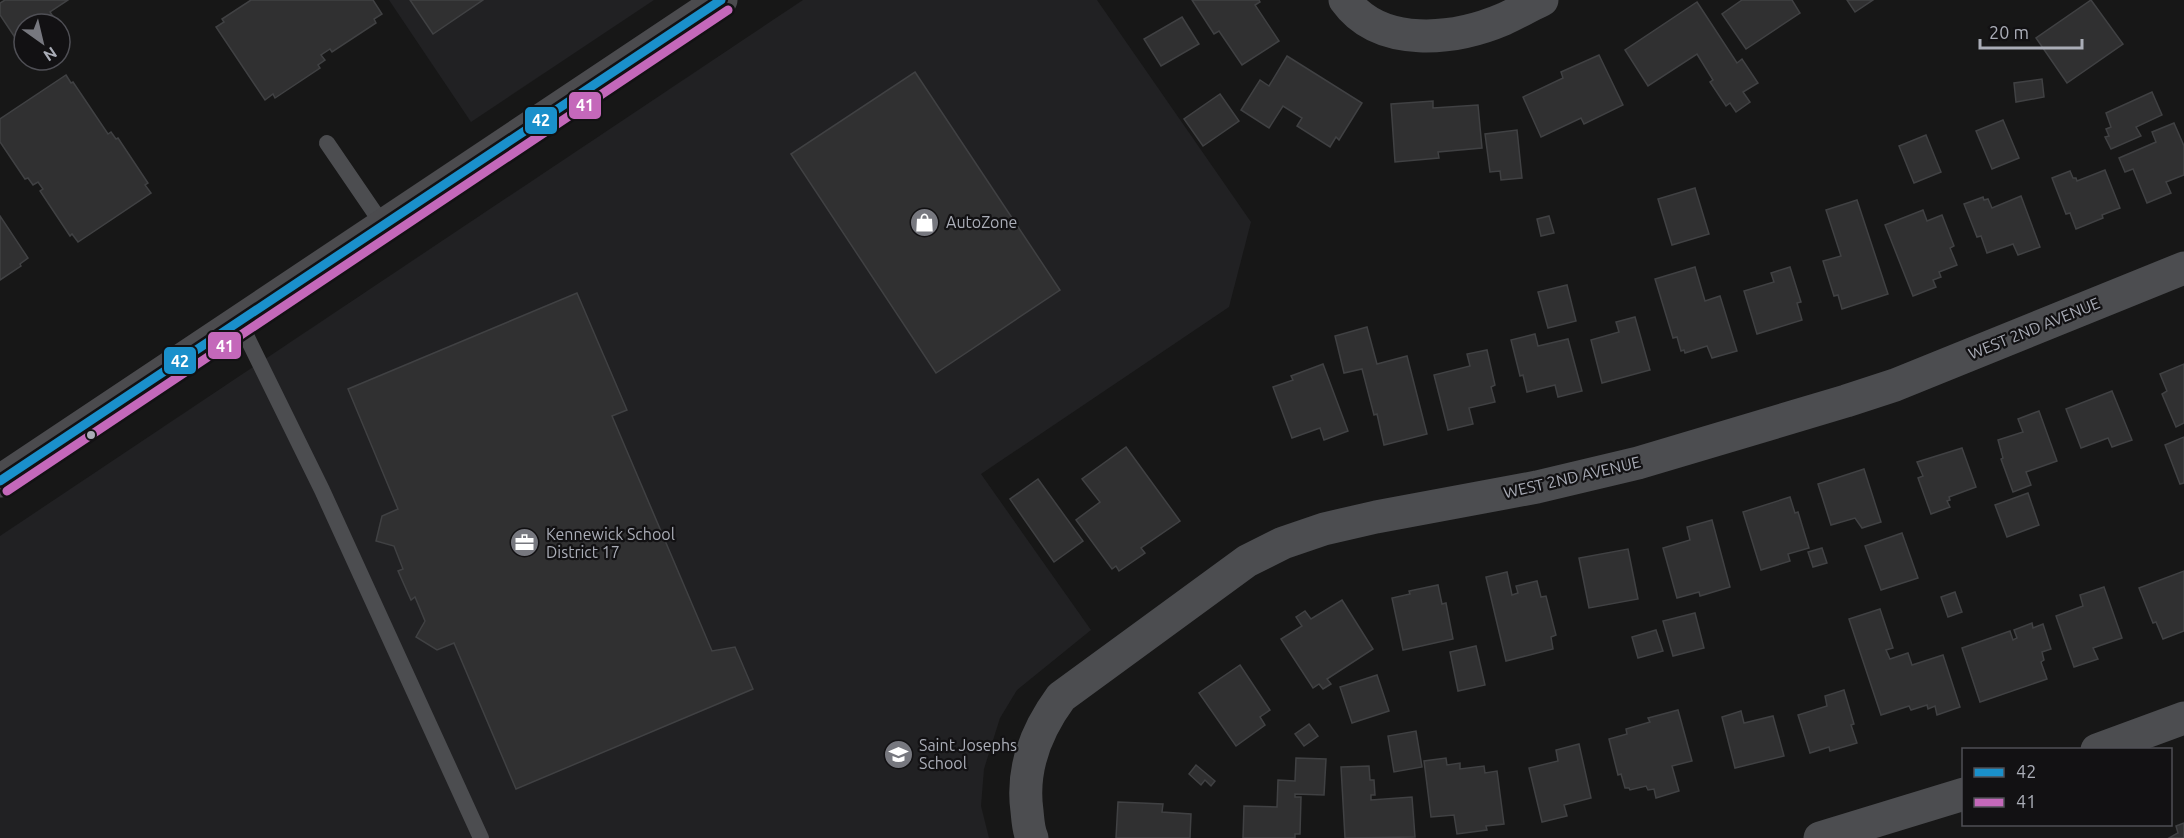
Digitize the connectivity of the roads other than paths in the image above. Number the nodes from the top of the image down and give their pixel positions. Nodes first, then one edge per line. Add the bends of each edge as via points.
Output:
1 (721, 0) edge
2 (1345, 0) edge
3 (1542, 0) edge
4 (327, 143) dead end
5 (383, 225) junction
6 (2184, 268) edge
7 (239, 321) junction
8 (0, 481) edge
9 (2184, 718) edge
10 (2102, 748) edge
11 (1962, 795) edge
12 (481, 838) edge
13 (1032, 838) edge
14 (1820, 838) edge

1 - 5 main road
2 - 3 street via 1368,22 1396,34 1432,36 1503,20
4 - 5 lane
5 - 7 main road
6 - 13 street, WEST 2ND AVENUE via 1846,401 1638,463 1538,487 1334,526 1283,543 1246,561 1061,697 1045,719 1027,768 1026,802
7 - 8 main road
7 - 12 lane via 322,490
9 - 10 street
11 - 14 street

